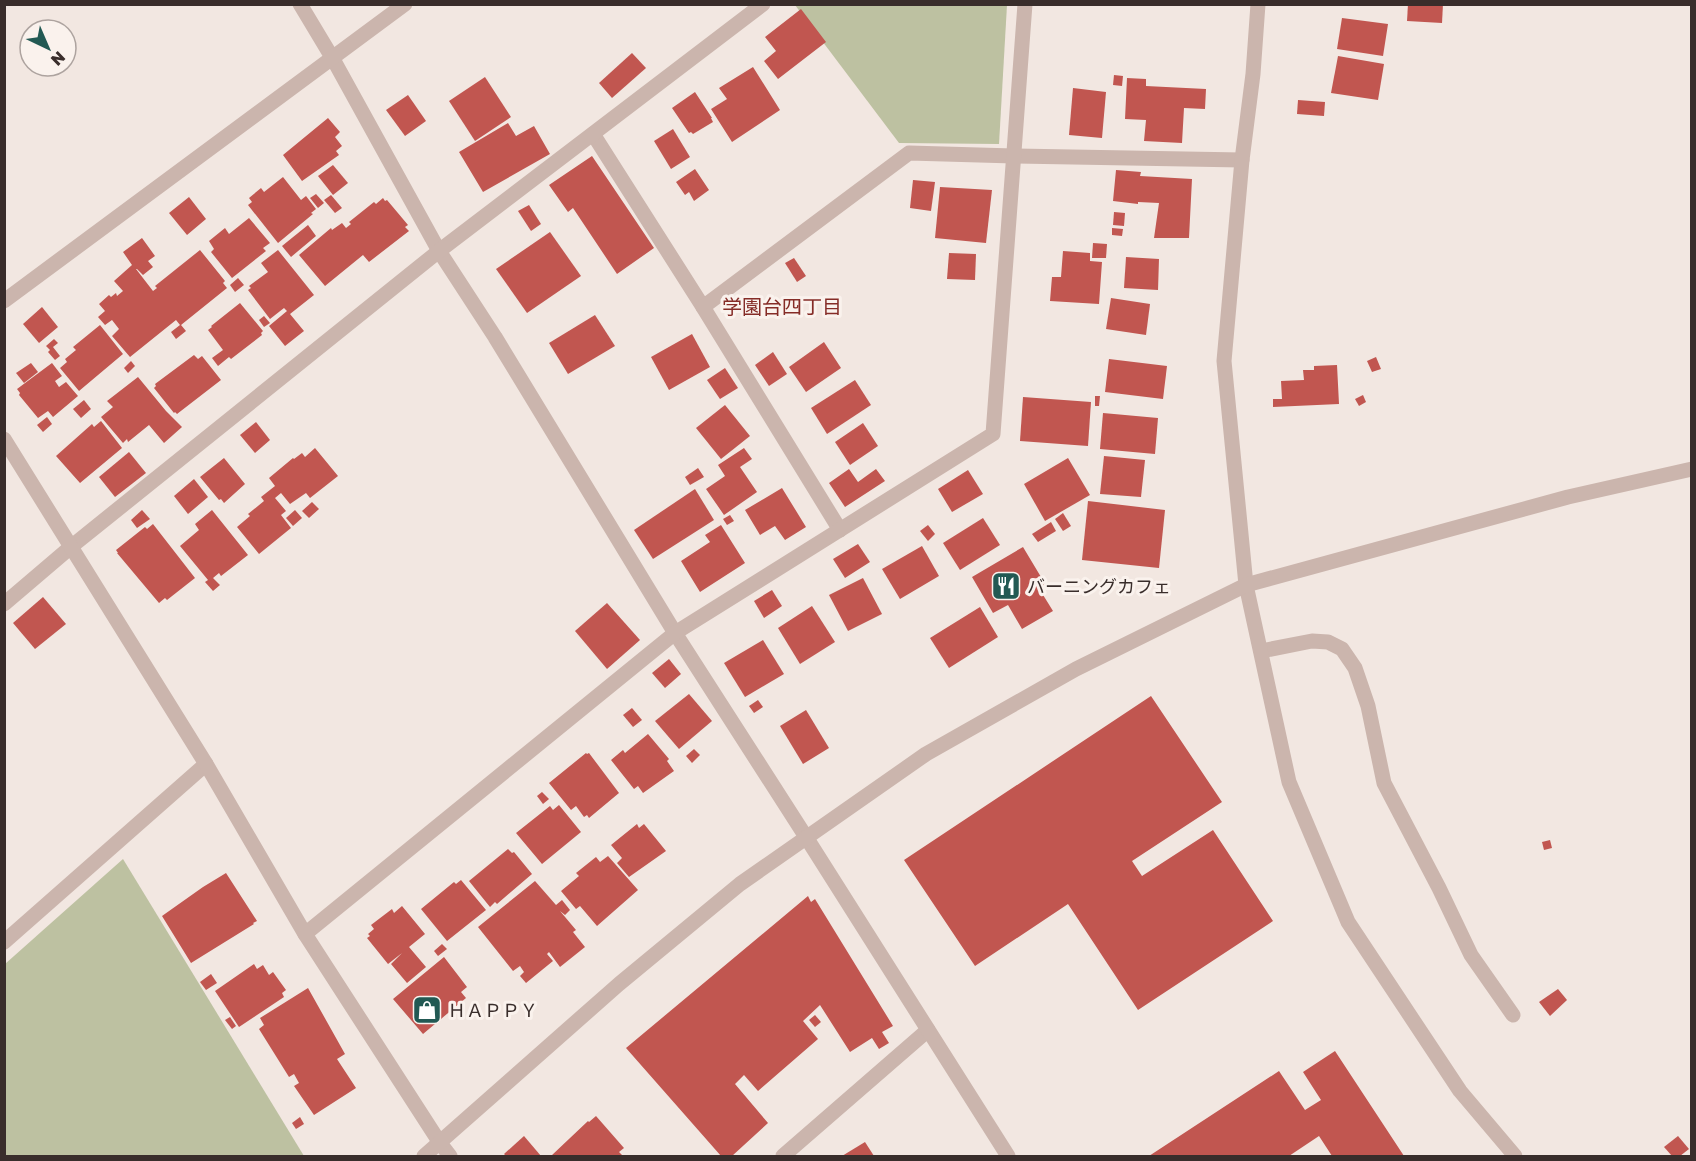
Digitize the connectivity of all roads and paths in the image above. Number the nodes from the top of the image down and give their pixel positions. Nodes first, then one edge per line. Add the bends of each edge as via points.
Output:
1 (300, 4) edge
2 (405, 4) edge
3 (763, 4) edge
4 (1025, 4) edge
5 (1258, 4) edge
6 (333, 59) junction
7 (593, 134) junction
8 (1014, 156) junction
9 (1242, 160) junction
10 (439, 251) junction
11 (4, 301) edge
12 (703, 307) junction
13 (4, 439) edge
14 (1692, 469) edge
15 (840, 530) junction
16 (72, 546) junction
17 (1246, 585) junction
18 (4, 604) edge
19 (675, 633) junction
20 (1260, 651) junction
21 (206, 764) junction
22 (806, 837) junction
23 (305, 934) junction
24 (4, 942) edge
25 (1513, 1015) dead end
26 (928, 1030) junction
27 (440, 1143) junction
28 (424, 1156) edge
29 (450, 1156) edge
30 (783, 1156) edge
31 (1008, 1156) edge
32 (1515, 1156) edge

1 - 6 street
2 - 6 street
3 - 7 street
4 - 8 street
5 - 9 street
6 - 10 street
6 - 11 street
7 - 10 street
7 - 12 street
8 - 9 street
8 - 12 street via 909,153
8 - 15 street via 993,434
9 - 17 street via 1224,361
10 - 16 street
10 - 19 street
12 - 15 street
13 - 16 street
14 - 17 street via 1568,498
15 - 19 street
16 - 18 street
16 - 21 street
17 - 20 street
17 - 22 street via 1076,669 926,754
19 - 22 street
19 - 23 street
20 - 25 street via 1312,641 1328,642 1342,649 1355,668 1368,706 1384,783 1471,956
20 - 32 street via 1288,782 1348,922 1460,1092
21 - 23 street
21 - 24 street
22 - 26 street
22 - 27 street via 740,884 619,984
23 - 27 street
26 - 30 street
26 - 31 street
27 - 28 street
27 - 29 street

